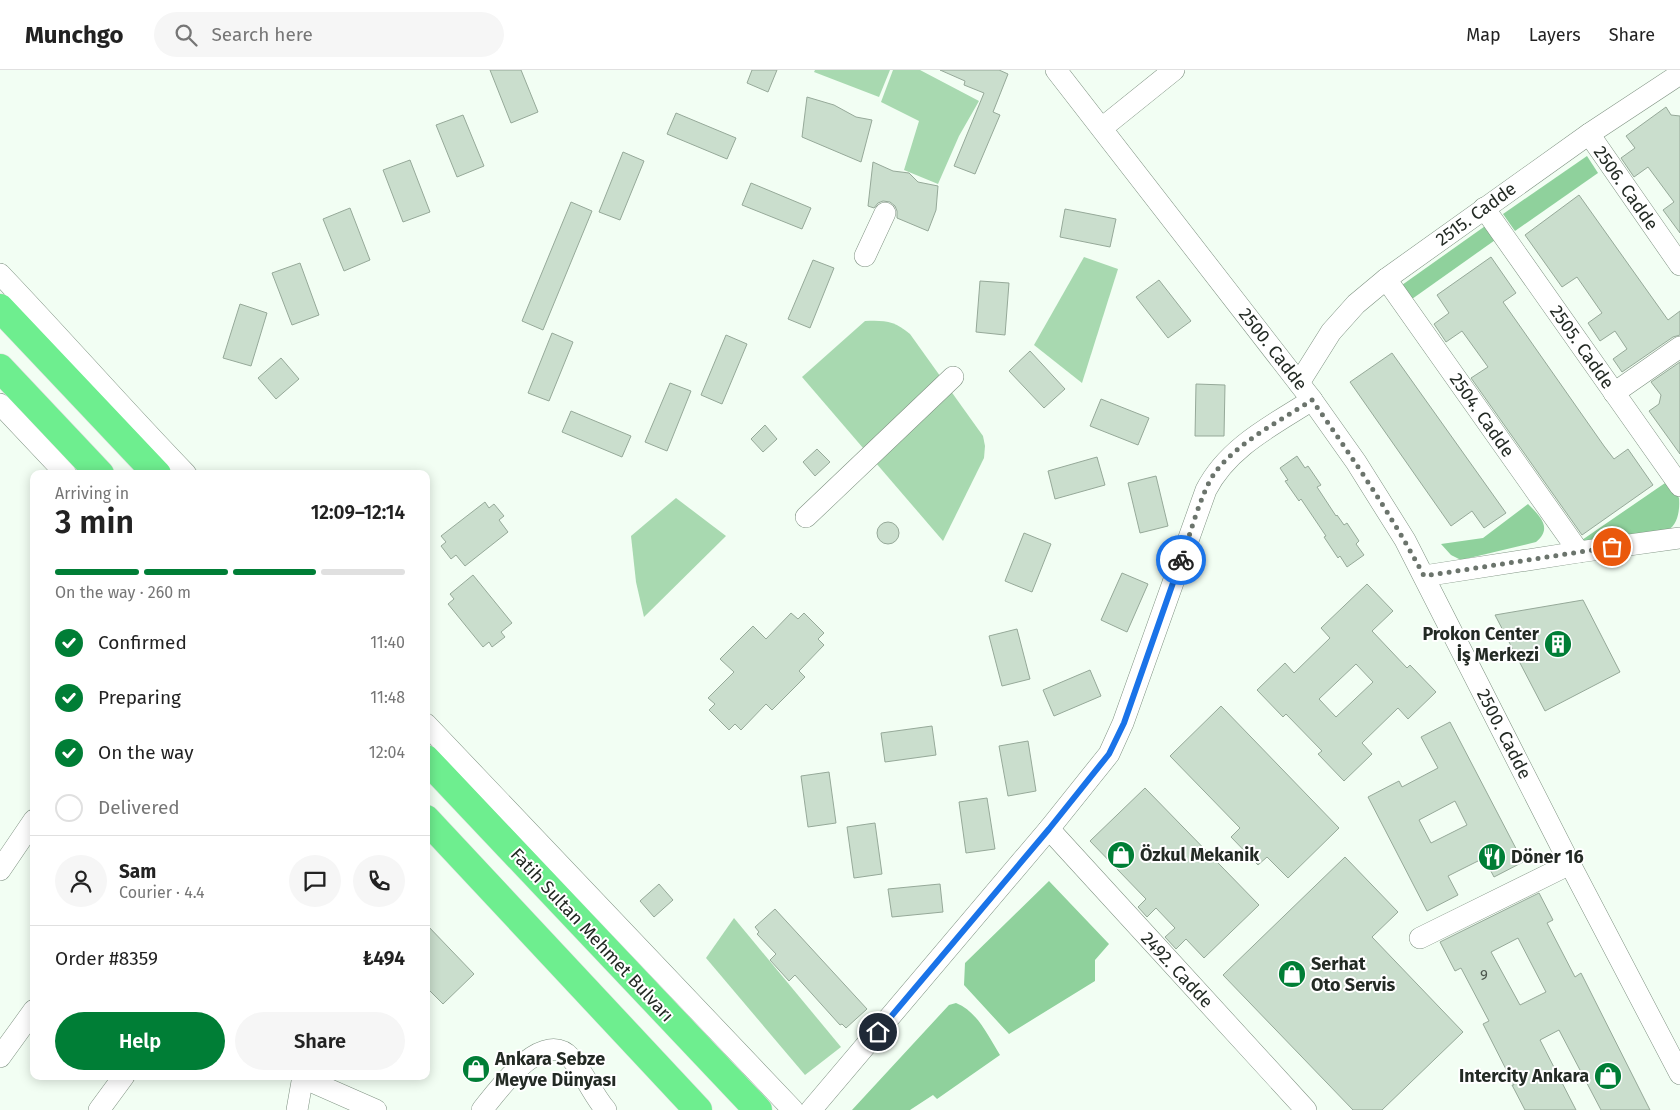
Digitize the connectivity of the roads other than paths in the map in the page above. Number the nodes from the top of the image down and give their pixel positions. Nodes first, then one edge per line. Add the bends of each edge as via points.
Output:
1 (1056, 70) edge
2 (1174, 70) edge
3 (1680, 74) edge
4 (1102, 128) junction
5 (1589, 134) junction
6 (1484, 208) junction
7 (885, 213) dead end
8 (865, 256) dead end
9 (1680, 266) edge
10 (0, 274) edge
11 (1386, 279) junction
12 (0, 308) edge
13 (1680, 347) edge
14 (0, 368) edge
15 (953, 377) dead end
16 (1298, 382) junction
17 (1614, 392) junction
18 (1312, 400) junction
19 (0, 404) edge
20 (62, 470) edge
21 (96, 470) edge
22 (153, 470) edge
23 (182, 470) edge
24 (1680, 486) edge
25 (806, 518) dead end
26 (1680, 538) edge
27 (1579, 552) junction
28 (1424, 576) junction
29 (430, 728) edge
30 (430, 763) edge
31 (430, 825) edge
32 (30, 826) edge
33 (1049, 829) junction
34 (1570, 864) junction
35 (0, 870) edge
36 (1420, 938) dead end
37 (30, 1016) edge
38 (0, 1057) edge
39 (1680, 1074) edge
40 (121, 1080) edge
41 (302, 1080) edge
42 (310, 1080) edge
43 (692, 1108) edge
44 (1302, 1109) edge
45 (99, 1110) edge
46 (297, 1110) edge
47 (376, 1110) edge
48 (482, 1110) edge
49 (606, 1110) edge
50 (758, 1110) edge
51 (793, 1110) edge
52 (811, 1110) edge

1 - 4 street, 2500. Cadde
2 - 4 street
3 - 5 street, 2515. Cadde
4 - 16 street, 2500. Cadde
5 - 6 street, 2515. Cadde
5 - 9 street, 2506. Cadde
6 - 11 street, 2515. Cadde
6 - 17 street, 2505. Cadde
7 - 8 street
10 - 23 street
11 - 16 street, 2515. Cadde via 1342,319
11 - 27 street, 2504. Cadde
12 - 22 highway
13 - 17 street
14 - 21 highway
15 - 25 street
16 - 18 street, 2500. Cadde
17 - 24 street, 2505. Cadde
18 - 28 street, 2500. Cadde via 1356,462
18 - 33 street via 1243,445 1214,474 1117,737 1109,754
19 - 20 street
26 - 27 street
27 - 28 street
28 - 34 street, 2500. Cadde
29 - 51 street
30 - 50 highway, Fatih Sultan Mehmet Bulvarı
31 - 43 highway
32 - 35 street
33 - 44 street, 2492. Cadde
33 - 52 street
34 - 36 street
34 - 39 street, 2500. Cadde
37 - 38 street
40 - 45 street
41 - 46 street
42 - 47 street
48 - 49 street via 508,1078 537,1052 553,1049 569,1056

